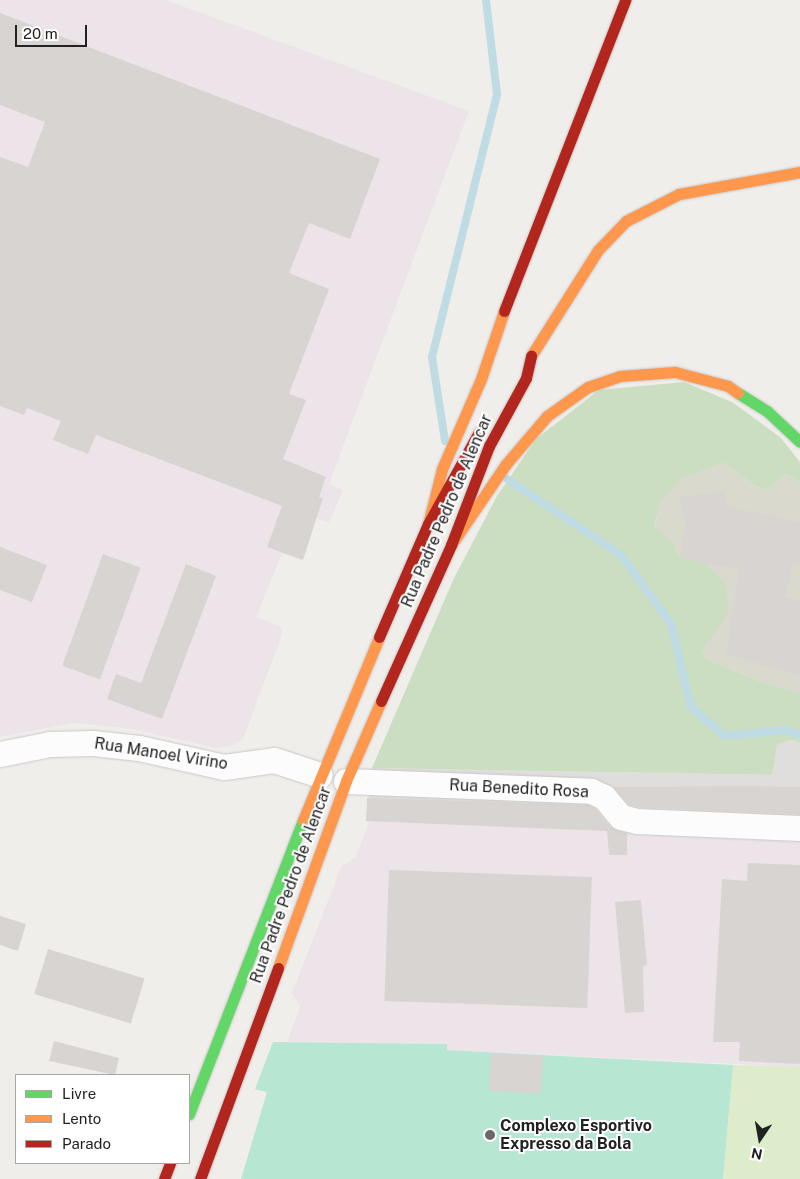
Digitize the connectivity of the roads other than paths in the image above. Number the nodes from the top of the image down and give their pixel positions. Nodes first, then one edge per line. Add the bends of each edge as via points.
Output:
1 (625, 0) edge
2 (800, 172) edge
3 (531, 356) junction
4 (518, 366) dead end
5 (484, 423) dead end
6 (800, 442) edge
7 (428, 524) junction
8 (451, 545) junction
9 (0, 754) edge
10 (320, 775) junction
11 (346, 781) junction
12 (800, 828) edge
13 (190, 1111) edge
14 (170, 1164) edge
15 (164, 1179) edge
16 (200, 1179) edge

1 - 7 main road via 516,276 481,379 442,469
2 - 3 main road via 679,194 657,203 612,234 586,267
3 - 4 main road
3 - 8 main road, Rua Padre Pedro de Alencar via 526,378 489,446
5 - 7 main road, Rua Padre Pedro de Alencar
6 - 8 main road via 767,411 728,386 675,372 620,376 588,387 547,416 506,464
7 - 10 main road, Rua Padre Pedro de Alencar
8 - 11 main road, Rua Padre Pedro de Alencar
9 - 10 street, Rua Manoel Virino via 50,744 93,743 139,748 224,767 274,760
10 - 13 main road, Rua Padre Pedro de Alencar
11 - 12 street, Rua Benedito Rosa via 590,791 604,797 621,817 637,821
11 - 16 main road, Rua Padre Pedro de Alencar
14 - 15 main road

